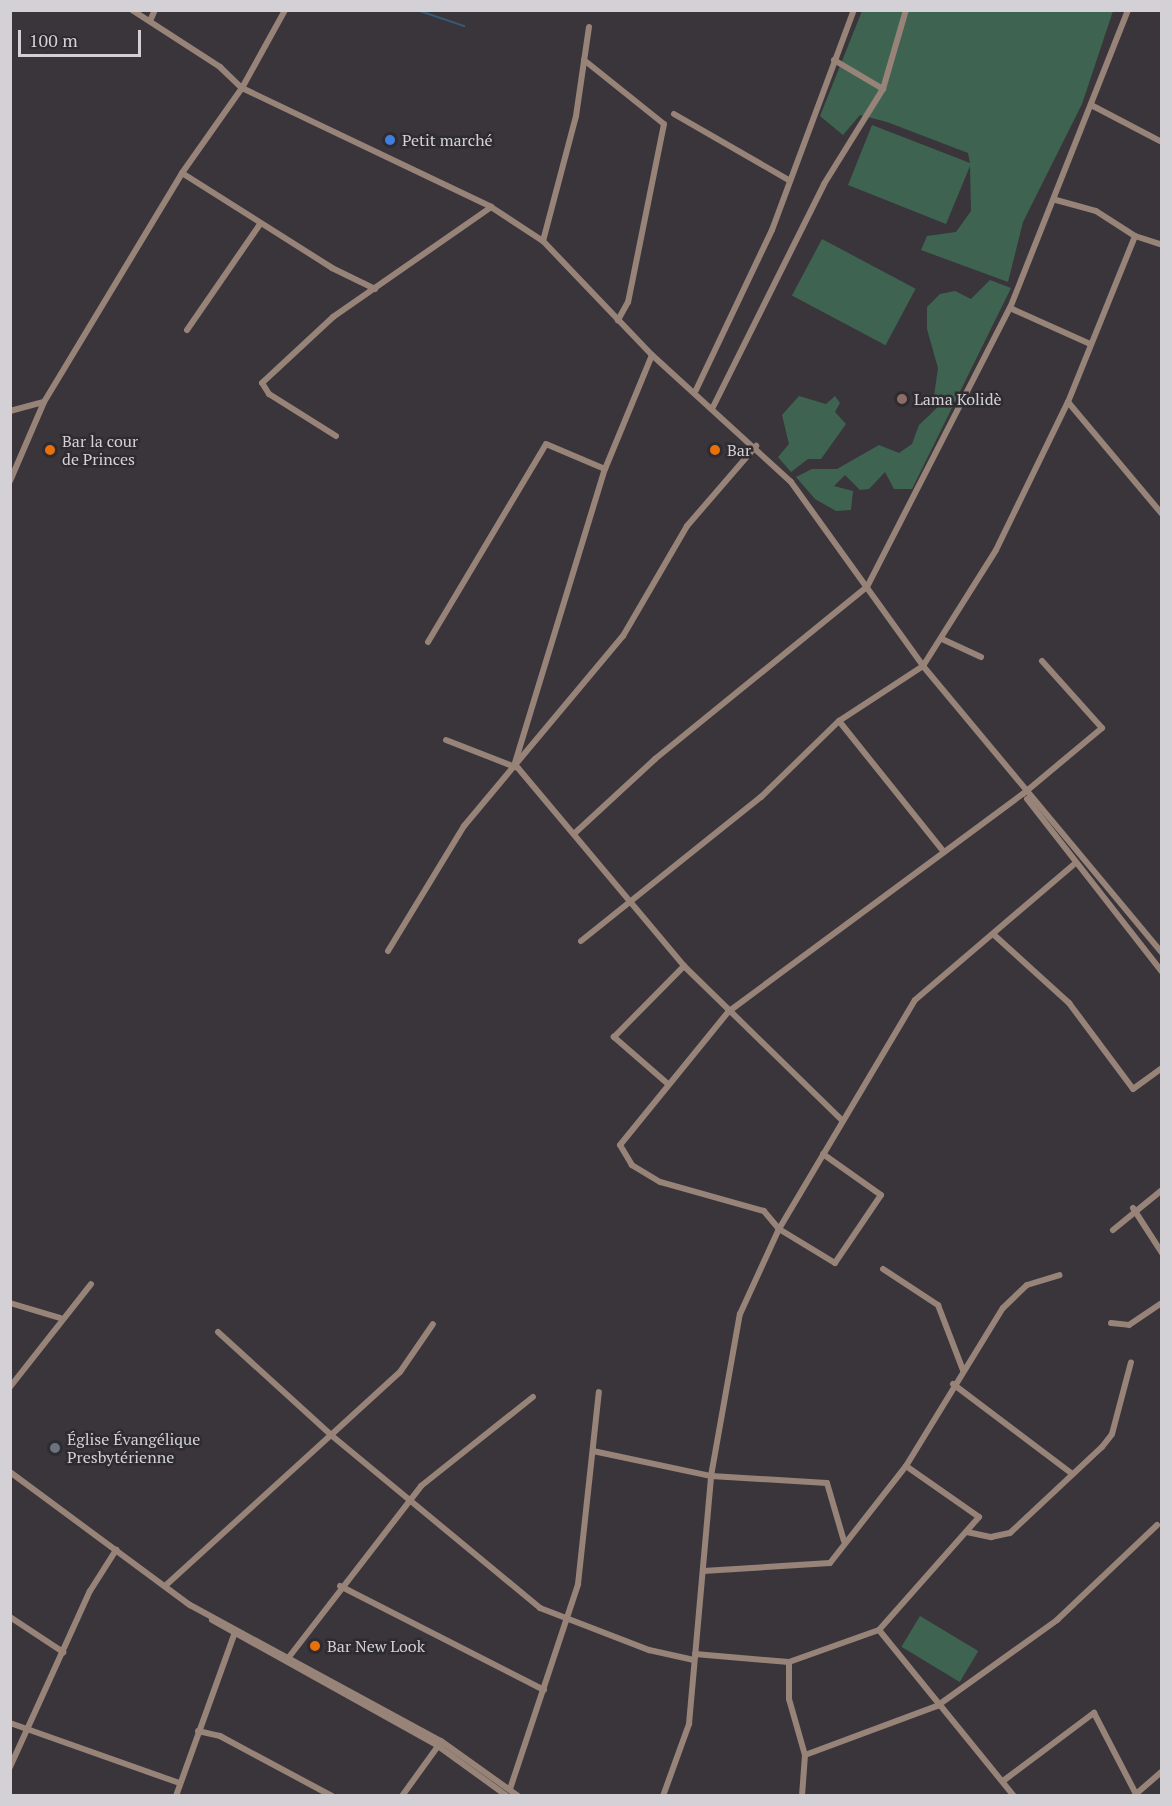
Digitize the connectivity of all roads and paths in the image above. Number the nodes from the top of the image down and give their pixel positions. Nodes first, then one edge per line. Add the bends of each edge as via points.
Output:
1 (132, 10) edge
2 (155, 10) edge
3 (285, 10) edge
4 (854, 10) edge
5 (906, 10) edge
6 (1128, 10) edge
7 (150, 21) junction
8 (589, 27) dead end
9 (584, 60) junction
10 (834, 60) junction
11 (242, 88) junction
12 (883, 89) junction
13 (1094, 106) junction
14 (674, 114) dead end
15 (1161, 142) edge
16 (182, 173) junction
17 (789, 180) junction
18 (1056, 200) junction
19 (491, 207) junction
20 (260, 225) junction
21 (1135, 236) junction
22 (543, 242) junction
23 (1161, 245) edge
24 (375, 289) junction
25 (1010, 308) junction
26 (618, 320) junction
27 (187, 330) dead end
28 (1090, 345) junction
29 (652, 355) junction
30 (696, 390) junction
31 (44, 402) junction
32 (1068, 402) junction
33 (713, 407) junction
34 (10, 411) edge
35 (336, 436) dead end
36 (756, 446) junction
37 (605, 470) junction
38 (10, 481) edge
39 (1161, 514) edge
40 (867, 587) junction
41 (942, 639) junction
42 (428, 642) dead end
43 (981, 657) dead end
44 (1042, 661) dead end
45 (923, 666) junction
46 (839, 721) junction
47 (446, 740) dead end
48 (516, 767) junction
49 (1023, 794) junction
50 (576, 832) junction
51 (944, 852) junction
52 (1073, 865) junction
53 (629, 900) junction
54 (993, 934) junction
55 (581, 940) dead end
56 (388, 951) dead end
57 (1161, 953) edge
58 (684, 966) junction
59 (1161, 972) edge
60 (728, 1012) junction
61 (1161, 1068) edge
62 (668, 1084) junction
63 (842, 1120) junction
64 (824, 1154) junction
65 (1161, 1190) edge
66 (1132, 1208) junction
67 (779, 1229) junction
68 (1113, 1230) dead end
69 (1161, 1253) edge
70 (883, 1269) dead end
71 (1060, 1275) dead end
72 (91, 1284) dead end
73 (10, 1303) edge
74 (1161, 1303) edge
75 (60, 1318) junction
76 (1111, 1323) dead end
77 (433, 1324) dead end
78 (218, 1332) dead end
79 (1131, 1362) dead end
80 (963, 1370) junction
81 (953, 1384) junction
82 (10, 1387) edge
83 (599, 1392) dead end
84 (533, 1397) dead end
85 (331, 1435) junction
86 (593, 1451) junction
87 (906, 1466) junction
88 (10, 1472) edge
89 (1071, 1473) junction
90 (711, 1476) junction
91 (409, 1500) junction
92 (1157, 1525) dead end
93 (967, 1532) junction
94 (844, 1541) junction
95 (116, 1550) junction
96 (703, 1571) junction
97 (165, 1586) junction
98 (340, 1586) junction
99 (190, 1605) junction
100 (10, 1617) edge
101 (567, 1622) junction
102 (879, 1630) junction
103 (234, 1635) junction
104 (63, 1652) junction
105 (288, 1657) junction
106 (694, 1657) junction
107 (789, 1662) junction
108 (544, 1690) junction
109 (938, 1706) junction
110 (10, 1723) edge
111 (198, 1731) junction
112 (25, 1732) junction
113 (438, 1746) junction
114 (805, 1755) junction
115 (10, 1767) edge
116 (1161, 1770) edge
117 (1003, 1780) junction
118 (179, 1783) junction
119 (508, 1792) edge
120 (1136, 1795) edge
121 (176, 1796) edge
122 (332, 1796) edge
123 (402, 1796) edge
124 (518, 1796) edge
125 (663, 1796) edge
126 (802, 1796) edge
127 (1014, 1796) edge

1 - 7 street
2 - 7 street
3 - 11 street
4 - 10 street
5 - 12 street
6 - 13 street
7 - 11 street via 220,67
8 - 9 street
9 - 22 street via 558,198
9 - 26 street via 664,124 628,302
10 - 12 street
10 - 17 street
11 - 16 street
11 - 19 street
12 - 33 street via 824,184
13 - 15 street
13 - 18 street
14 - 17 street
16 - 20 street
16 - 31 street
17 - 30 street via 772,230
18 - 21 street via 1109,217
18 - 25 street
19 - 22 street
19 - 24 street
20 - 24 street
20 - 27 street
21 - 23 street
21 - 28 street
22 - 26 street
24 - 35 street via 333,317 262,383 269,394
25 - 28 street
25 - 40 street
26 - 29 street
28 - 32 street
29 - 30 street
29 - 37 street
30 - 33 street
31 - 34 street
31 - 38 street
32 - 39 street
32 - 41 street via 996,550
33 - 36 street
36 - 40 street via 791,482
36 - 48 street via 687,526 623,636
37 - 42 street via 546,444
37 - 48 street
40 - 45 street
40 - 50 street via 655,759
41 - 43 street
41 - 45 street
44 - 49 street via 1102,728
45 - 46 street
45 - 49 street
46 - 51 street
46 - 53 street via 761,797
47 - 48 street
48 - 50 street
48 - 56 street via 464,825
49 - 51 street
49 - 52 street
49 - 57 street via 1053,819
50 - 53 street
51 - 60 street
52 - 54 street
52 - 59 street
53 - 55 street
53 - 58 street
54 - 61 street via 1069,1003 1133,1089
54 - 63 street via 915,1000
58 - 60 street
58 - 62 street via 614,1037
60 - 62 street
60 - 63 street
62 - 67 street via 620,1145 632,1165 660,1182 764,1211
63 - 64 street
64 - 67 street
64 - 67 street via 881,1195 835,1263
65 - 66 street
66 - 68 street
66 - 69 street
67 - 90 street via 740,1314
70 - 80 street via 938,1305
71 - 80 street via 1027,1285 1003,1308
72 - 75 street
73 - 75 street
74 - 76 street via 1129,1325
75 - 82 street
77 - 85 street via 400,1372
78 - 85 street
79 - 89 street via 1112,1434
80 - 81 street
81 - 87 street
81 - 89 street
83 - 86 street
84 - 91 street via 443,1465
85 - 91 street
85 - 97 street
86 - 90 street
86 - 101 street via 578,1584
87 - 93 street via 979,1517
87 - 94 street
88 - 95 street
89 - 93 street via 1010,1533 991,1537
90 - 94 street via 827,1483
90 - 96 street
91 - 98 street
91 - 101 street via 540,1608
92 - 109 street via 1057,1620
93 - 102 street
94 - 96 street via 830,1563
95 - 97 street
95 - 104 street
96 - 106 street
97 - 99 street
98 - 105 street
98 - 108 street
99 - 103 street
99 - 105 street
100 - 104 street
101 - 106 street
101 - 108 street
102 - 107 street
102 - 109 street
103 - 111 street
103 - 113 street
104 - 112 street
105 - 119 street via 441,1741
106 - 107 street
106 - 125 street via 688,1724
107 - 114 street via 789,1699
108 - 119 street
109 - 114 street
109 - 117 street
110 - 112 street
111 - 118 street
111 - 122 street via 220,1736
112 - 115 street
112 - 118 street via 52,1736
113 - 119 street
113 - 123 street
114 - 126 street
116 - 120 street
117 - 120 street via 1094,1713
117 - 127 street
118 - 121 street
119 - 124 street

